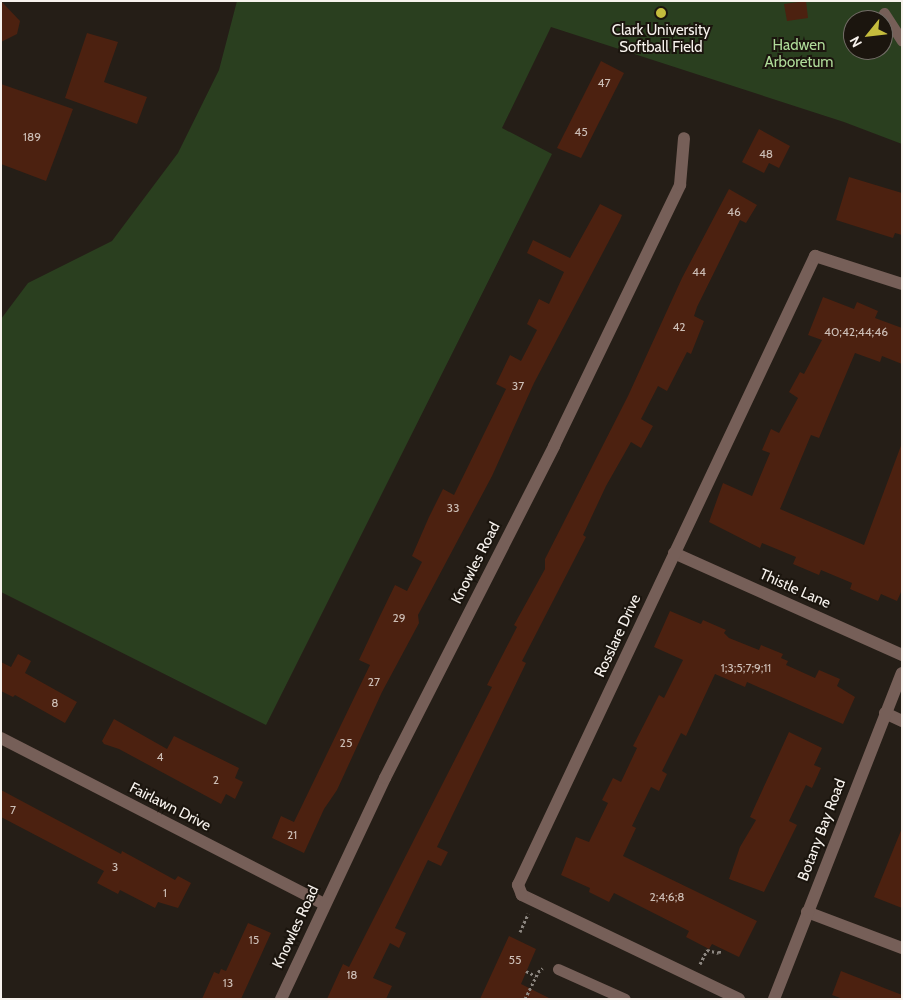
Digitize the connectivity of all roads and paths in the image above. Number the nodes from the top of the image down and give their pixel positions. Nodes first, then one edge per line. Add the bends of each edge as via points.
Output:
1 (893, 27) edge
2 (902, 41) edge
3 (684, 138) dead end
4 (902, 284) edge
5 (674, 554) junction
6 (902, 656) edge
7 (902, 673) edge
8 (885, 713) junction
9 (902, 721) edge
10 (1, 738) edge
11 (324, 904) junction
12 (807, 912) junction
13 (902, 948) edge
14 (720, 950) dead end
15 (699, 967) dead end
16 (558, 969) joint
17 (526, 971) dead end
18 (536, 976) junction
19 (281, 999) edge
20 (525, 999) edge
21 (625, 999) edge
22 (739, 999) edge
23 (774, 999) edge

1 - 2 lane
3 - 11 street, Knowles Road via 680,185 554,446
4 - 5 street, Rosslare Drive via 815,256
5 - 6 street, Thistle Lane
5 - 22 street, Rosslare Drive via 518,885 522,895
7 - 8 street, Botany Bay Road
8 - 9 street
8 - 12 street, Botany Bay Road
10 - 11 street, Fairlawn Drive
11 - 19 street, Knowles Road
12 - 13 street
12 - 23 street, Botany Bay Road
14 - 15 path via 718,953 706,950
16 - 18 path via 540,968
16 - 21 lane
17 - 18 path
18 - 20 path

